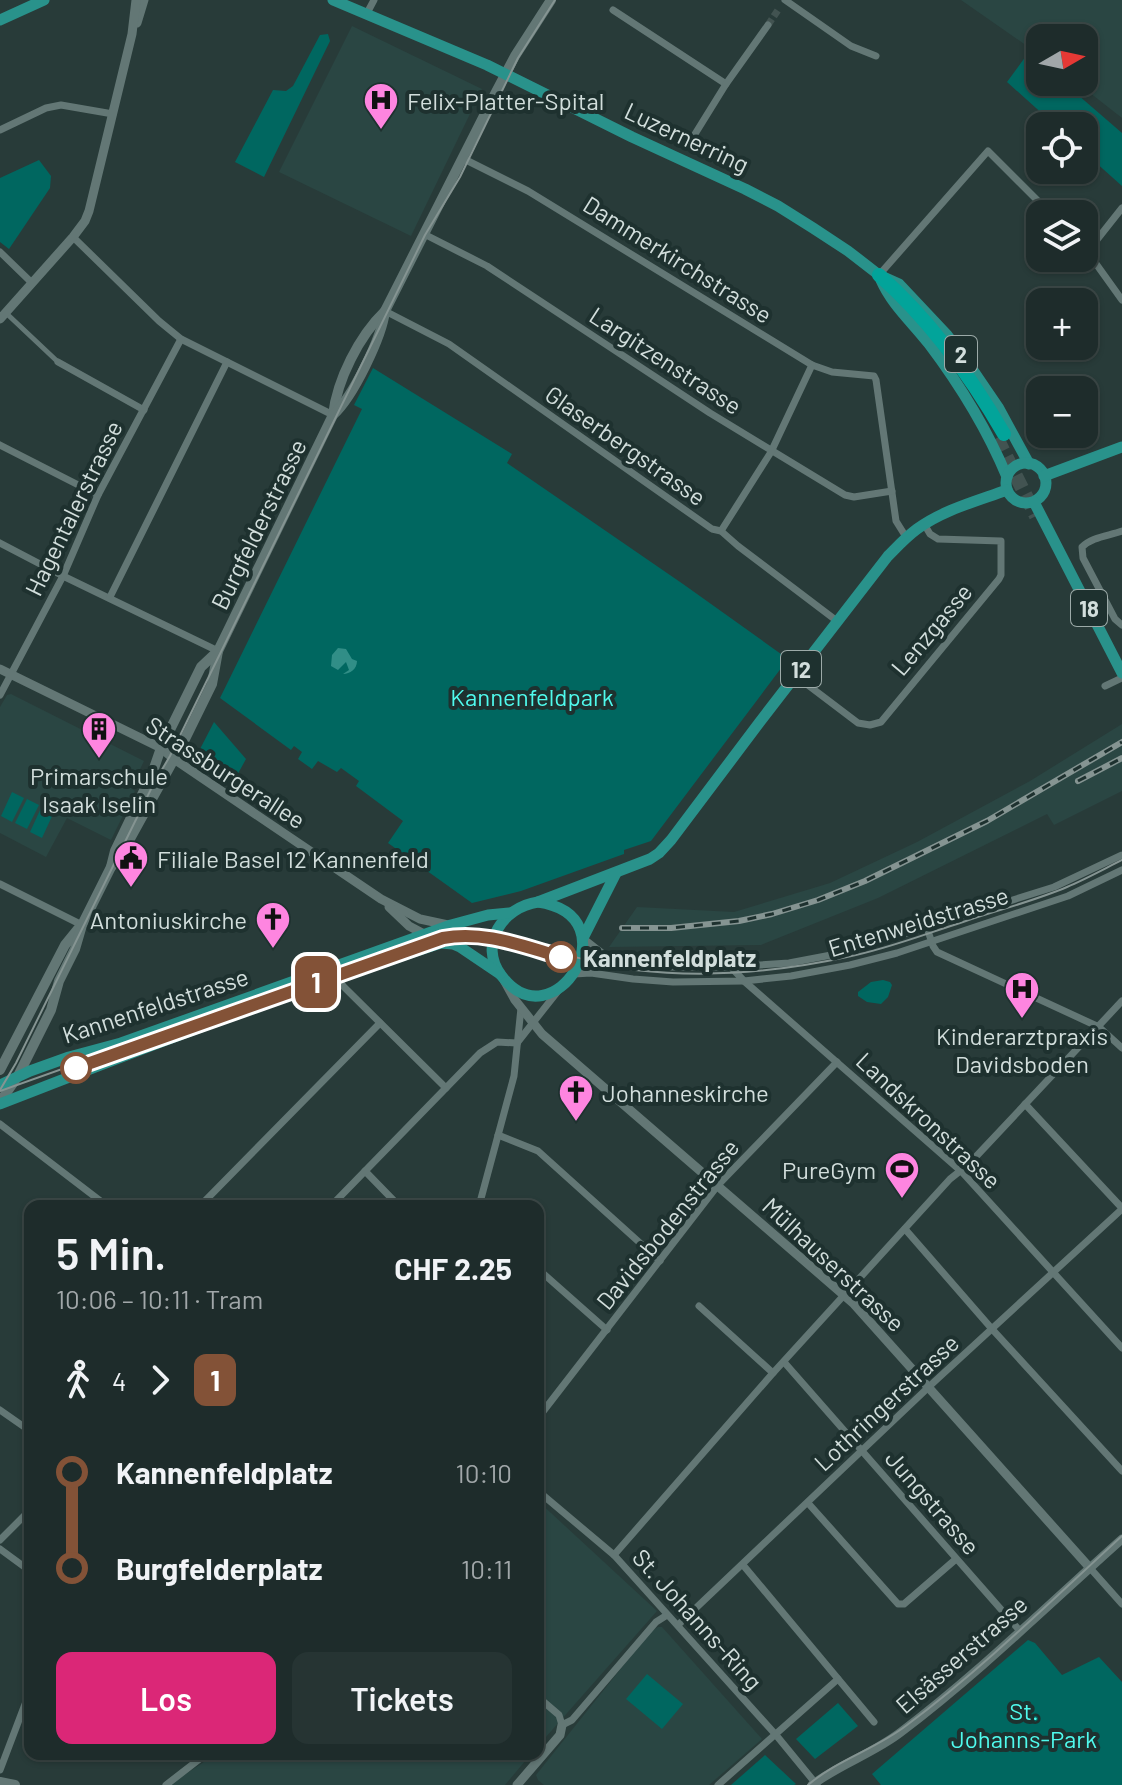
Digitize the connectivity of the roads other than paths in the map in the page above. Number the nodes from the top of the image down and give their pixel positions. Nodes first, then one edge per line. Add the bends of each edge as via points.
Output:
1 (44, 0) edge
2 (136, 0) edge
3 (144, 0) edge
4 (333, 0) edge
5 (374, 0) edge
6 (551, 0) edge
7 (784, 2) edge
8 (613, 10) dead end
9 (366, 15) junction
10 (0, 20) edge
11 (768, 25) tunnel mouth
12 (132, 34) junction
13 (876, 56) dead end
14 (505, 74) junction
15 (726, 84) junction
16 (113, 114) junction
17 (0, 130) edge
18 (695, 134) dead end
19 (462, 158) junction
20 (1037, 200) edge
21 (1122, 208) edge
22 (424, 234) junction
23 (1098, 235) edge
24 (73, 237) junction
25 (0, 252) edge
26 (1098, 266) edge
27 (879, 275) junction
28 (32, 283) junction
29 (1122, 300) edge
30 (385, 311) junction
31 (3, 316) edge
32 (181, 339) junction
33 (58, 362) joint
34 (227, 362) junction
35 (812, 365) junction
36 (144, 410) junction
37 (333, 415) junction
38 (1000, 436) tunnel mouth
39 (0, 445) edge
40 (1122, 447) edge
41 (771, 452) junction
42 (1029, 464) junction
43 (1044, 476) junction
44 (1007, 483) junction
45 (892, 491) junction
46 (98, 495) junction
47 (1034, 502) junction
48 (924, 524) junction
49 (721, 531) junction
50 (1122, 531) edge
51 (906, 537) junction
52 (0, 543) edge
53 (63, 576) junction
54 (110, 597) junction
55 (1120, 620) edge
56 (837, 621) junction
57 (218, 651) junction
58 (0, 669) edge
59 (10, 674) junction
60 (1122, 675) edge
61 (796, 676) junction
62 (1105, 686) dead end
63 (0, 695) edge
64 (161, 748) junction
65 (174, 759) junction
66 (1122, 855) edge
67 (111, 867) junction
68 (1122, 870) edge
69 (616, 873) junction
70 (0, 884) edge
71 (381, 899) junction
72 (538, 902) junction
73 (509, 913) junction
74 (82, 925) junction
75 (451, 925) junction
76 (927, 928) junction
77 (424, 935) junction
78 (583, 938) junction
79 (931, 941) junction
80 (441, 943) junction
81 (731, 967) junction
82 (334, 974) junction
83 (500, 974) junction
84 (574, 974) junction
85 (744, 981) junction
86 (558, 990) junction
87 (1122, 1001) edge
88 (521, 1008) junction
89 (380, 1023) junction
90 (534, 1024) junction
91 (1099, 1027) junction
92 (517, 1043) junction
93 (1122, 1048) edge
94 (837, 1062) junction
95 (0, 1070) edge
96 (18, 1076) junction
97 (0, 1085) edge
98 (446, 1088) junction
99 (0, 1103) edge
100 (1025, 1104) junction
101 (0, 1124) edge
102 (498, 1135) junction
103 (365, 1171) junction
104 (961, 1171) junction
105 (718, 1185) junction
106 (99, 1200) edge
107 (206, 1200) edge
108 (337, 1200) edge
109 (393, 1200) edge
110 (481, 1200) edge
111 (1122, 1208) edge
112 (905, 1229) junction
113 (660, 1261) junction
114 (1052, 1272) junction
115 (544, 1274) edge
116 (844, 1295) junction
117 (699, 1306) dead end
118 (992, 1329) junction
119 (607, 1330) junction
120 (1122, 1348) edge
121 (784, 1362) junction
122 (773, 1373) junction
123 (929, 1387) junction
124 (0, 1410) edge
125 (544, 1410) edge
126 (24, 1427) edge
127 (862, 1451) junction
128 (1122, 1471) edge
129 (544, 1496) edge
130 (808, 1503) junction
131 (24, 1516) edge
132 (1122, 1539) edge
133 (0, 1540) edge
134 (0, 1549) edge
135 (614, 1555) junction
136 (956, 1559) junction
137 (743, 1565) junction
138 (24, 1567) edge
139 (1090, 1568) junction
140 (1122, 1604) edge
141 (667, 1615) junction
142 (678, 1625) junction
143 (1020, 1631) junction
144 (838, 1679) junction
145 (544, 1702) edge
146 (24, 1707) edge
147 (874, 1722) dead end
148 (562, 1725) junction
149 (776, 1735) junction
150 (544, 1754) edge
151 (198, 1760) edge
152 (538, 1760) edge
153 (0, 1770) edge
154 (0, 1782) edge
155 (815, 1784) edge
156 (15, 1785) edge
157 (166, 1785) edge
158 (517, 1785) edge
159 (718, 1785) edge

1 - 10 main road
2 - 12 street
3 - 12 street
4 - 9 main road, Luzernerring / 2
5 - 9 street
6 - 14 main road, Burgfelderstrasse
7 - 13 street via 851,46
8 - 15 street
9 - 14 main road, Luzernerring / 2
11 - 15 street
12 - 16 street
14 - 19 main road, Burgfelderstrasse
14 - 27 main road, Luzernerring / 2 via 778,206
15 - 18 street
16 - 17 street via 61,105
16 - 24 street via 89,211
19 - 22 main road, Burgfelderstrasse
19 - 35 street, Dammerkirchstrasse via 528,191
20 - 27 street via 988,151
21 - 23 street
22 - 30 main road, Burgfelderstrasse
22 - 41 street, Largitzenstrasse via 487,266
24 - 28 street
24 - 32 street
25 - 28 street
26 - 29 street
27 - 38 highway via 946,347 979,393
27 - 42 main road, Luzernerring / 2 via 899,284 947,335 998,407
27 - 44 main road, Luzernerring / 2 via 886,292 969,400
28 - 31 street
30 - 37 main road, Burgfelderstrasse via 365,335 340,383
30 - 49 street, Glaserbergstrasse via 449,344
31 - 33 street
32 - 34 street
32 - 36 street, Hagentalerstrasse
33 - 36 street
34 - 37 street
34 - 54 street
35 - 41 street
35 - 45 street, Dammerkirchstrasse via 876,380
36 - 46 street, Hagentalerstrasse
37 - 57 main road, Burgfelderstrasse
39 - 46 street
40 - 43 main road
41 - 45 street, Largitzenstrasse via 845,495
41 - 49 street
42 - 43 main road
42 - 44 main road, 12 via 1013,468
43 - 47 main road via 1043,494
44 - 47 main road via 1015,500
44 - 48 main road, 12
45 - 51 street via 896,521
46 - 53 street, Hagentalerstrasse
47 - 60 main road, 18
48 - 51 main road, 12
48 - 61 street, Lenzgasse via 938,539 1001,541 1001,575 881,722 858,723
49 - 56 street, Glaserbergstrasse
50 - 55 street via 1082,547 1083,558
51 - 56 main road, 12
52 - 53 street
53 - 54 street
53 - 59 street, Hagentalerstrasse
54 - 57 street
56 - 61 main road, 12
57 - 64 main road, Burgfelderstrasse via 201,667
57 - 65 main road, Burgfelderstrasse via 212,684
58 - 59 street, Strassburgerallee
59 - 63 street, Hagentalerstrasse
59 - 64 street, Strassburgerallee
60 - 62 street
61 - 69 main road, 12 via 659,853
64 - 65 street, Strassburgerallee
64 - 67 main road, Burgfelderstrasse
65 - 67 main road, Burgfelderstrasse
65 - 71 street, Strassburgerallee
66 - 76 street, Entenweidstrasse via 1054,887
67 - 74 main road, Burgfelderstrasse
68 - 79 street, Entenweidstrasse via 1068,896
69 - 72 main road, 12
69 - 78 main road
70 - 74 street
71 - 75 street, Strassburgerallee via 420,919
71 - 77 street, Strassburgerallee
72 - 73 main road
72 - 78 main road via 569,914
73 - 75 main road, Kannenfeldstrasse
73 - 83 main road via 493,944
74 - 95 main road, Burgfelderstrasse via 65,945
74 - 96 main road, Burgfelderstrasse via 51,1010
75 - 77 main road, Kannenfeldstrasse
76 - 79 street
76 - 81 street, Entenweidstrasse via 847,952
77 - 80 street, Strassburgerallee
77 - 82 main road, Kannenfeldstrasse
78 - 81 street, Entenweidstrasse via 621,962
78 - 84 main road
79 - 85 street, Entenweidstrasse via 850,965
79 - 91 street via 941,954
80 - 82 main road, Kannenfeldstrasse
80 - 83 main road via 460,947
81 - 85 street, Landskronstrasse
82 - 89 street
82 - 96 main road, Kannenfeldstrasse
82 - 99 main road, Kannenfeldstrasse
83 - 86 main road via 526,995
83 - 88 street, Mülhauserstrasse
84 - 85 street, Entenweidstrasse
84 - 86 main road
85 - 94 street, Landskronstrasse
86 - 90 street
87 - 91 street
88 - 90 street, Mülhauserstrasse
88 - 92 street
89 - 98 street
89 - 107 street
90 - 92 street
90 - 105 street, Mülhauserstrasse
91 - 93 street
91 - 100 street
92 - 98 street via 489,1046
92 - 102 street
94 - 104 street, Landskronstrasse
94 - 105 street, Davidsbodenstrasse
96 - 97 main road, Kannenfeldstrasse
96 - 99 main road, Burgfelderstrasse
98 - 103 street
100 - 104 street
100 - 111 street
101 - 106 street
102 - 110 street
102 - 113 street via 538,1151
103 - 108 street
103 - 109 street
104 - 112 street
104 - 114 street, Landskronstrasse
105 - 113 street, Davidsbodenstrasse
105 - 116 street, Mülhauserstrasse
111 - 114 street, Lothringerstrasse
112 - 116 street
112 - 118 street
113 - 119 street, Davidsbodenstrasse
114 - 118 street, Lothringerstrasse
114 - 120 street, Landskronstrasse
115 - 119 street
116 - 121 street
116 - 123 street, Mülhauserstrasse
117 - 122 street
118 - 123 street, Lothringerstrasse
118 - 128 street
119 - 125 street, Davidsbodenstrasse
121 - 122 street
121 - 127 street, Jungstrasse
122 - 135 street
123 - 127 street, Lothringerstrasse
123 - 139 street, Mülhauserstrasse
124 - 126 street
127 - 130 street, Lothringerstrasse
127 - 136 street, Jungstrasse
129 - 135 street, St. Johanns-Ring
130 - 136 street via 898,1604
130 - 137 street, Lothringerstrasse
131 - 133 street
132 - 139 street, Elsässerstrasse
134 - 138 street
135 - 141 street, St. Johanns-Ring
136 - 143 street, Jungstrasse
137 - 142 street, Lothringerstrasse
137 - 144 street
139 - 140 street, Mülhauserstrasse
139 - 143 street, Elsässerstrasse
141 - 142 street, St. Johanns-Ring
141 - 148 street
142 - 149 street, St. Johanns-Ring
143 - 155 street, Elsässerstrasse via 899,1733
144 - 147 street
144 - 149 street
145 - 148 street
146 - 153 street
148 - 150 street
149 - 155 street, St. Johanns-Ring
149 - 159 street
151 - 157 street
152 - 158 street
154 - 156 main road

